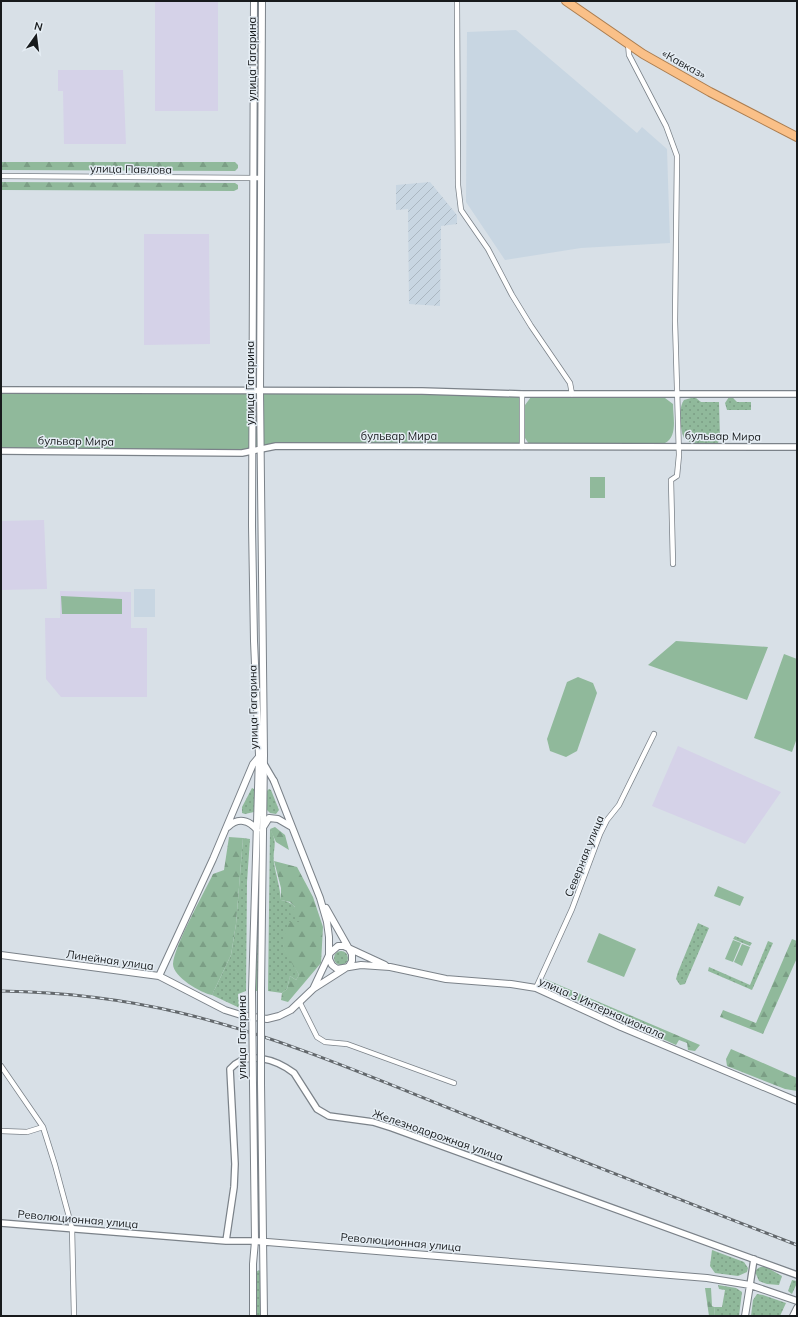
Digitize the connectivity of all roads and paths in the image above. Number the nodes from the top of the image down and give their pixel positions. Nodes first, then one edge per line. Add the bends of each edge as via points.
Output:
1 (254, 1) edge
2 (262, 1) edge
3 (457, 1) edge
4 (566, 1) edge
5 (628, 43) junction
6 (797, 137) edge
7 (1, 176) edge
8 (258, 178) junction
9 (1, 390) edge
10 (253, 391) junction
11 (260, 391) junction
12 (522, 394) junction
13 (572, 394) junction
14 (677, 394) junction
15 (797, 394) edge
16 (679, 446) junction
17 (522, 447) junction
18 (797, 447) edge
19 (261, 450) junction
20 (1, 451) edge
21 (252, 452) junction
22 (673, 564) dead end
23 (654, 734) dead end
24 (258, 758) junction
25 (264, 764) junction
26 (274, 781) joint
27 (291, 826) junction
28 (260, 829) junction
29 (226, 830) junction
30 (320, 898) junction
31 (348, 949) junction
32 (330, 953) junction
33 (1, 955) edge
34 (390, 967) junction
35 (343, 969) junction
36 (159, 976) junction
37 (536, 988) junction
38 (313, 989) junction
39 (300, 1003) junction
40 (1, 1066) edge
41 (454, 1083) dead end
42 (797, 1101) edge
43 (43, 1127) junction
44 (1, 1131) edge
45 (1, 1223) edge
46 (72, 1228) junction
47 (226, 1241) junction
48 (255, 1241) junction
49 (264, 1242) junction
50 (754, 1259) junction
51 (797, 1276) edge
52 (750, 1285) junction
53 (797, 1301) edge
54 (797, 1308) edge
55 (74, 1316) edge
56 (253, 1316) edge
57 (264, 1316) edge
58 (745, 1316) edge
59 (793, 1316) edge

1 - 8 main road, улица Гагарина
2 - 8 main road, улица Гагарина
3 - 13 street via 458,185 461,210 488,249 531,326 570,383
4 - 5 highway, «Кавказ»
5 - 6 highway, «Кавказ» via 710,92
5 - 14 street via 629,55 672,140 678,166 675,313
7 - 8 street, улица Павлова
8 - 10 main road, улица Гагарина
8 - 11 main road, улица Гагарина
9 - 10 street
10 - 11 street
10 - 21 main road, улица Гагарина
11 - 12 street
11 - 19 main road, улица Гагарина
12 - 13 street
12 - 17 street
13 - 14 street
14 - 15 street
14 - 16 street
16 - 17 street, бульвар Мира
16 - 18 street, бульвар Мира
16 - 22 street via 678,476 671,480
17 - 19 street, бульвар Мира via 276,446
19 - 21 street, бульвар Мира
19 - 25 main road, улица Гагарина
20 - 21 street, бульвар Мира
21 - 24 main road, улица Гагарина
23 - 37 street, Северная улица via 619,805 600,834 572,909
24 - 28 main road, улица Гагарина
24 - 29 main road, улица Гагарина via 253,764
25 - 26 street, улица Гагарина
25 - 28 main road, улица Гагарина
26 - 27 main road, улица Гагарина
27 - 28 main road via 274,818 265,821
27 - 30 main road, улица Гагарина
28 - 29 main road via 252,823 240,820 233,822
28 - 48 main road, улица Гагарина, bridge via 254,876 252,991
28 - 49 main road, улица Гагарина, bridge
29 - 36 main road, улица Гагарина
30 - 31 main road, улица Гагарина
30 - 32 main road, улица Гагарина via 327,922
31 - 32 main road via 338,946
31 - 34 main road, улица 3 Интернационала
31 - 35 main road via 352,954 352,961
32 - 35 main road via 332,965 337,969
32 - 38 main road, Линейная улица
33 - 36 main road, Линейная улица
34 - 35 main road, улица 3 Интернационала via 361,965
34 - 37 main road, улица 3 Интернационала via 446,979
35 - 38 main road, Линейная улица
36 - 39 main road, Линейная улица via 241,1016 267,1019 279,1016
37 - 42 main road, улица 3 Интернационала via 621,1027
38 - 39 main road, Линейная улица
39 - 41 street via 316,1037 325,1042 347,1044
40 - 43 street
43 - 44 street via 26,1132
43 - 46 street
45 - 46 street, Революционная улица
46 - 47 street, Революционная улица
46 - 55 street
47 - 48 street, Революционная улица
47 - 50 street, Железнодорожная улица via 235,1164 230,1069 240,1060 256,1058 271,1060 289,1069 317,1109 329,1116 373,1122 392,1128
48 - 49 main road, Революционная улица
48 - 56 main road, улица Гагарина
49 - 52 main road, Революционная улица via 707,1278
49 - 57 main road, улица Гагарина
50 - 51 street, Железнодорожная улица
50 - 52 street
52 - 53 main road, Революционная улица
52 - 58 main road
54 - 59 main road

